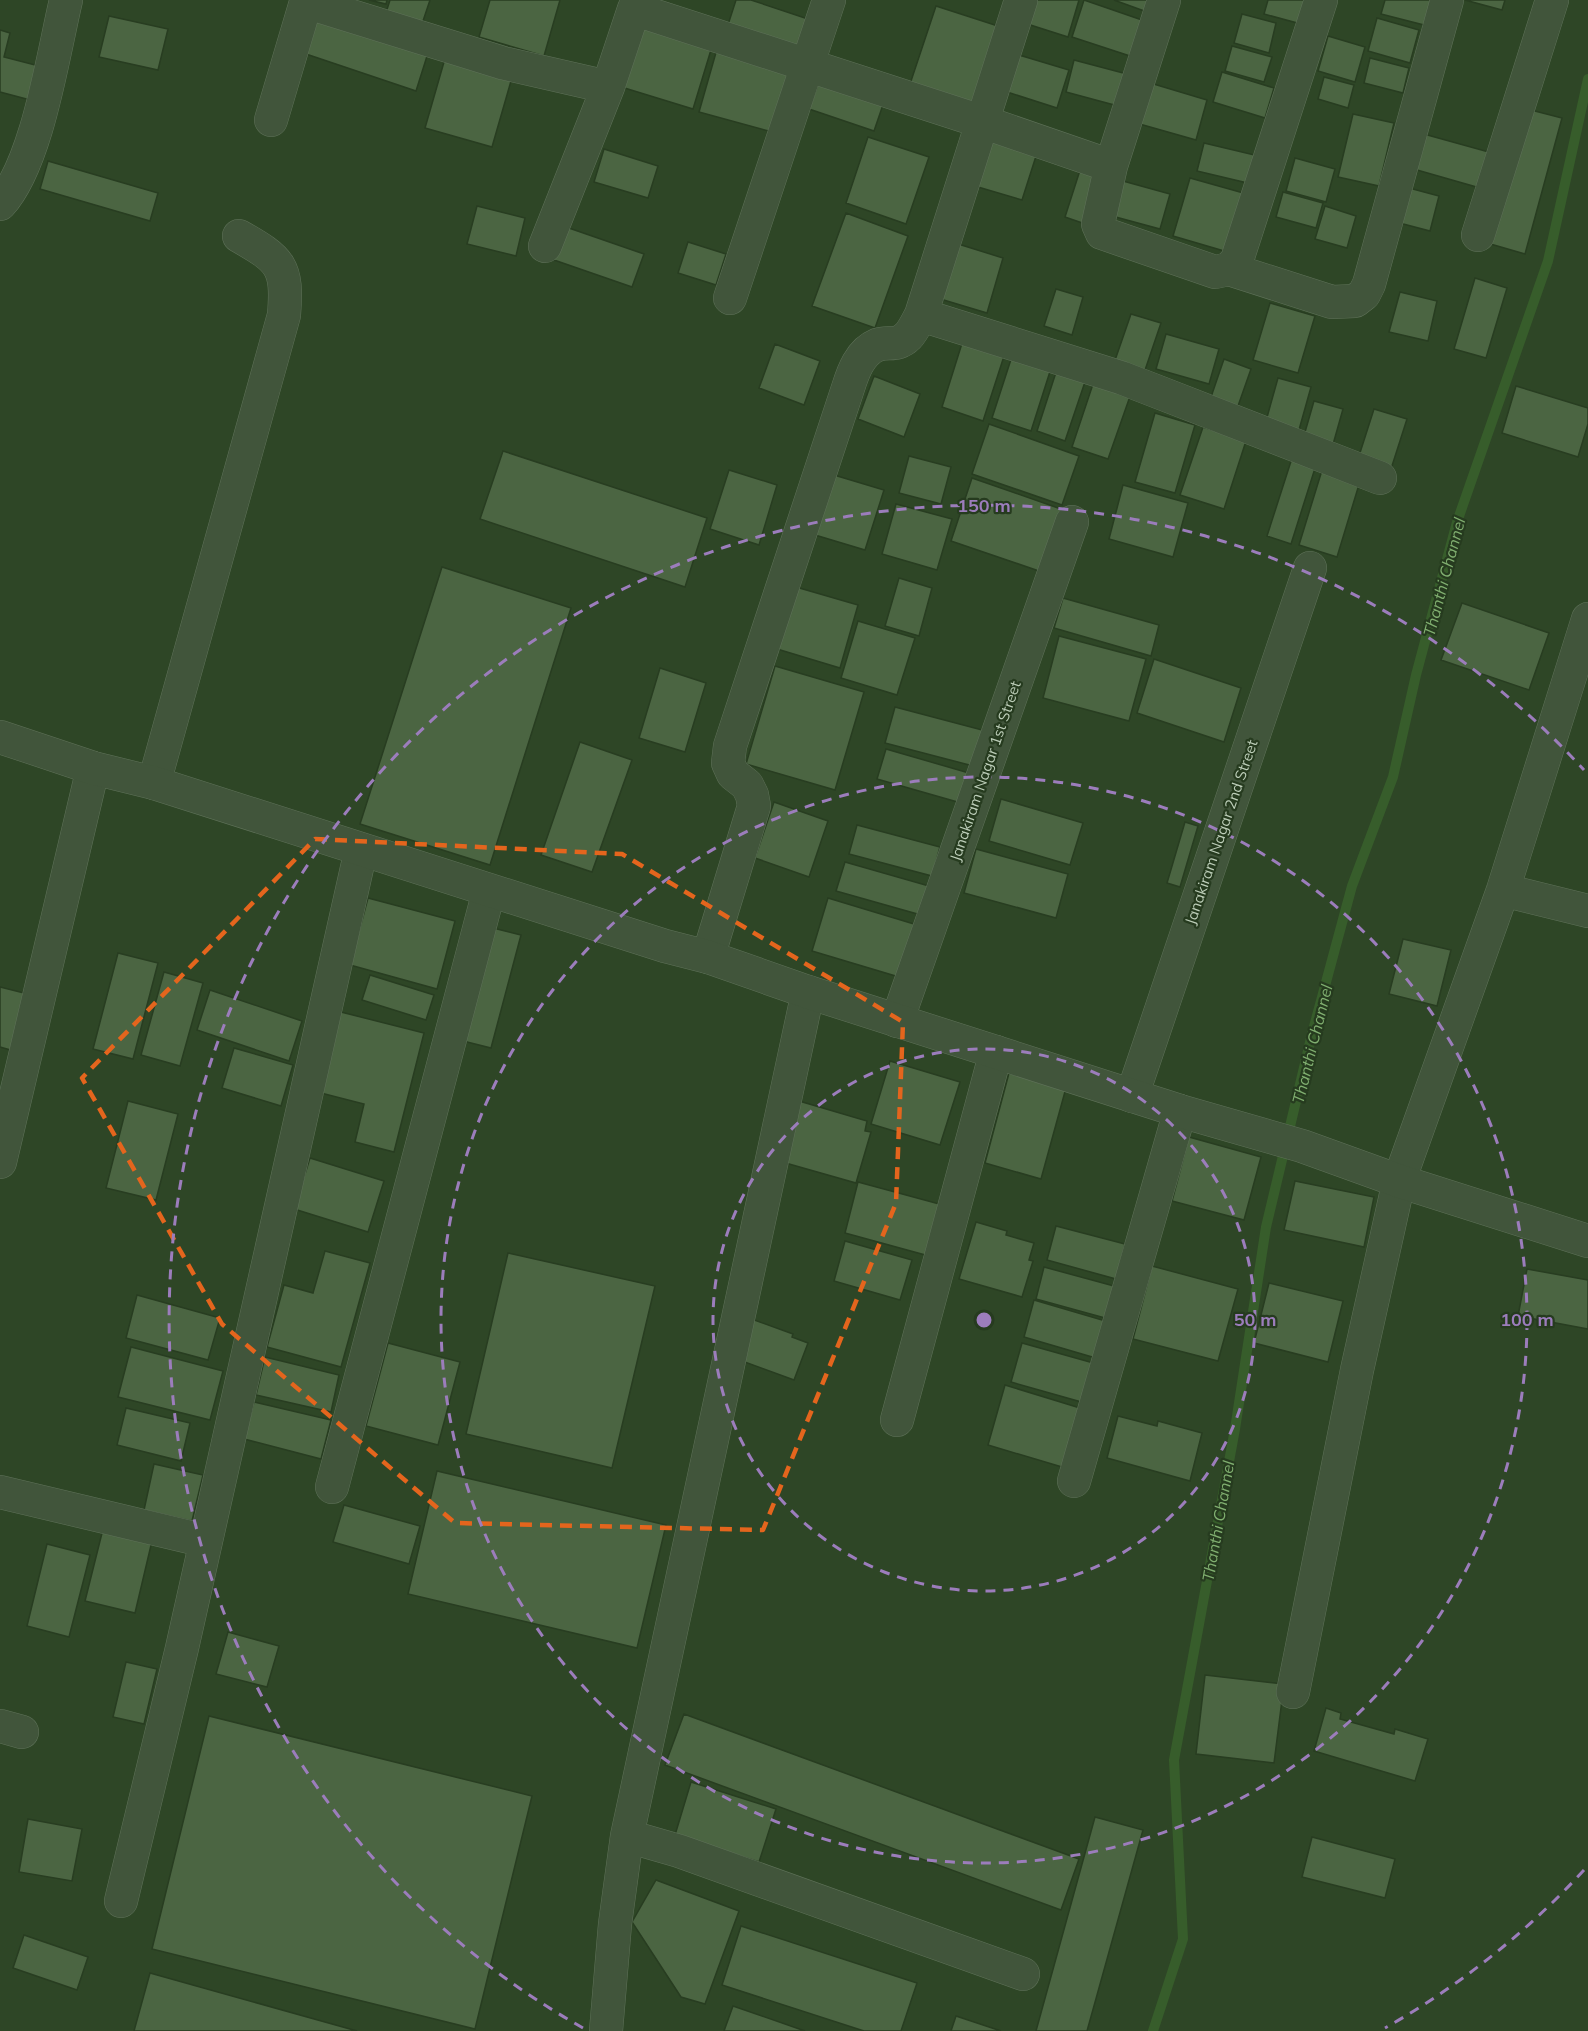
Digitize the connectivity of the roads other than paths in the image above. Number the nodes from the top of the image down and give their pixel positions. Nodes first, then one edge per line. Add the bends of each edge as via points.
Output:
1 (66, 0) edge
2 (829, 0) edge
3 (1021, 0) edge
4 (1164, 0) edge
5 (1320, 0) edge
6 (1447, 0) edge
7 (1552, 0) edge
8 (636, 5) edge
9 (807, 65) junction
10 (608, 87) junction
11 (271, 120) dead end
12 (983, 122) junction
13 (1111, 166) junction
14 (0, 204) edge
15 (1478, 235) dead end
16 (239, 236) dead end
17 (545, 246) dead end
18 (1228, 269) junction
19 (730, 298) dead end
20 (921, 315) junction
21 (1380, 478) dead end
22 (1072, 522) dead end
23 (1310, 567) dead end
24 (1588, 619) edge
25 (1579, 679) edge
26 (0, 737) edge
27 (93, 768) junction
28 (154, 783) junction
29 (362, 850) junction
30 (1503, 890) junction
31 (489, 891) junction
32 (1588, 911) edge
33 (708, 957) junction
34 (808, 992) junction
35 (897, 1021) junction
36 (996, 1052) junction
37 (1132, 1096) junction
38 (1180, 1111) junction
39 (0, 1162) edge
40 (1399, 1181) junction
41 (1588, 1241) edge
42 (897, 1420) dead end
43 (1074, 1481) dead end
44 (332, 1487) dead end
45 (0, 1492) edge
46 (206, 1541) junction
47 (1293, 1692) dead end
48 (627, 1836) junction
49 (121, 1901) dead end
50 (1023, 1974) dead end
51 (606, 2031) edge

1 - 14 street via 34,137 10,193
2 - 9 street
3 - 12 street
4 - 13 street
5 - 18 street via 1237,260
6 - 18 street via 1364,294 1355,301 1332,302
7 - 15 street
8 - 9 street
8 - 10 street
9 - 12 street
9 - 19 street
10 - 11 street via 503,63 306,2
10 - 17 street
12 - 13 street
12 - 20 street
13 - 18 street via 1098,224 1102,233 1215,272
16 - 28 street via 266,251 280,267 286,287 284,315
20 - 21 street via 1122,378
20 - 33 street via 909,335 897,344 877,345 863,355 848,388 730,746 728,763 733,774 747,785 754,806
22 - 35 street, Janakiram Nagar 1st Street
23 - 37 street, Janakiram Nagar 2nd Street
24 - 25 street
25 - 30 street
26 - 27 street
27 - 28 street
27 - 39 street
28 - 29 street
29 - 31 street
29 - 46 street
30 - 32 street
30 - 40 street
31 - 33 street
31 - 44 street
33 - 34 street
34 - 35 street
34 - 48 street
35 - 36 street
36 - 37 street
36 - 42 street
37 - 38 street
38 - 40 street via 1302,1146
38 - 43 street
40 - 41 street
40 - 47 street
45 - 46 street
46 - 49 street
48 - 50 street
48 - 51 street

